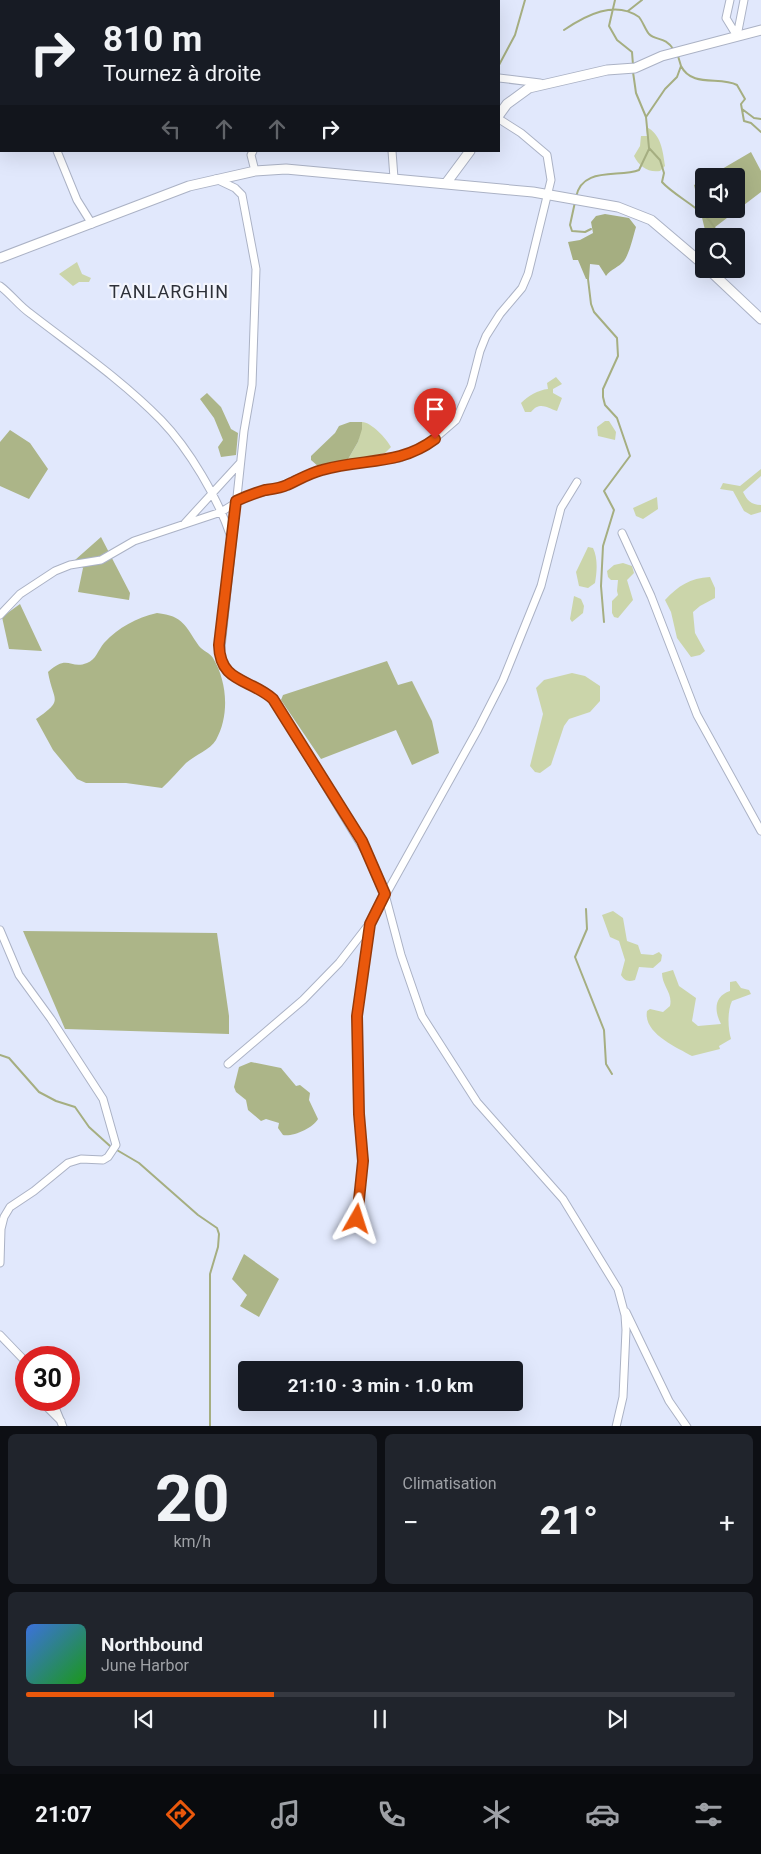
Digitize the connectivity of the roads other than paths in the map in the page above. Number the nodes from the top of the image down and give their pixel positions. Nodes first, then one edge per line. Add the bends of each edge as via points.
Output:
1 (730, 0) edge
2 (744, 0) edge
3 (761, 30) edge
4 (738, 36) junction
5 (500, 78) edge
6 (546, 83) junction
7 (500, 113) edge
8 (500, 120) edge
9 (58, 152) edge
10 (252, 152) edge
11 (392, 152) edge
12 (469, 152) edge
13 (255, 171) junction
14 (394, 178) junction
15 (216, 179) junction
16 (447, 182) junction
17 (546, 193) junction
18 (92, 224) junction
19 (695, 257) edge
20 (0, 258) edge
21 (718, 278) edge
22 (0, 286) edge
23 (761, 319) edge
24 (240, 463) junction
25 (577, 482) dead end
26 (212, 495) junction
27 (236, 501) junction
28 (221, 512) junction
29 (182, 525) junction
30 (622, 533) dead end
31 (232, 539) junction
32 (0, 615) edge
33 (761, 831) edge
34 (385, 894) junction
35 (370, 924) junction
36 (0, 930) edge
37 (228, 1064) dead end
38 (357, 1219) dead end
39 (0, 1263) edge
40 (624, 1308) junction
41 (0, 1335) edge
42 (15, 1351) edge
43 (50, 1411) edge
44 (57, 1411) edge
45 (62, 1424) edge
46 (616, 1426) edge
47 (687, 1426) edge

1 - 4 street via 726,18
2 - 4 street
3 - 4 street
4 - 6 street via 662,56 635,68 607,70
5 - 6 street
6 - 7 street via 519,94
8 - 17 street via 547,155 551,180
9 - 18 street via 77,200
10 - 13 street
11 - 14 street
12 - 16 street
13 - 14 street via 286,169
13 - 15 street
14 - 16 street
15 - 18 street via 189,186
15 - 24 street via 242,194 256,269 252,385
16 - 17 street
17 - 19 street via 646,216
17 - 27 street via 528,274 522,288 486,336 462,408 444,432 416,452 400,458 321,470 287,486
18 - 20 street
21 - 23 street
22 - 26 street via 28,313 78,349 162,421
24 - 26 street
24 - 27 street
25 - 34 street via 562,508 541,586 503,680
26 - 28 street
26 - 29 street
27 - 28 street
27 - 31 street
28 - 29 street
28 - 31 street
29 - 32 street via 134,541 101,560 55,571 20,594
30 - 33 street via 651,596 696,715
31 - 34 street via 219,645 222,665 226,671 273,699 362,841
34 - 35 street
34 - 40 street via 422,1016 477,1102 563,1199 618,1289
35 - 37 street via 340,963 303,1000
35 - 38 street via 357,1016 363,1161
36 - 39 street via 19,975 103,1099 116,1145 103,1160 81,1159 68,1163 10,1208 1,1229
40 - 46 street via 623,1397
40 - 47 street via 669,1401
41 - 42 street
43 - 45 street
44 - 45 street

